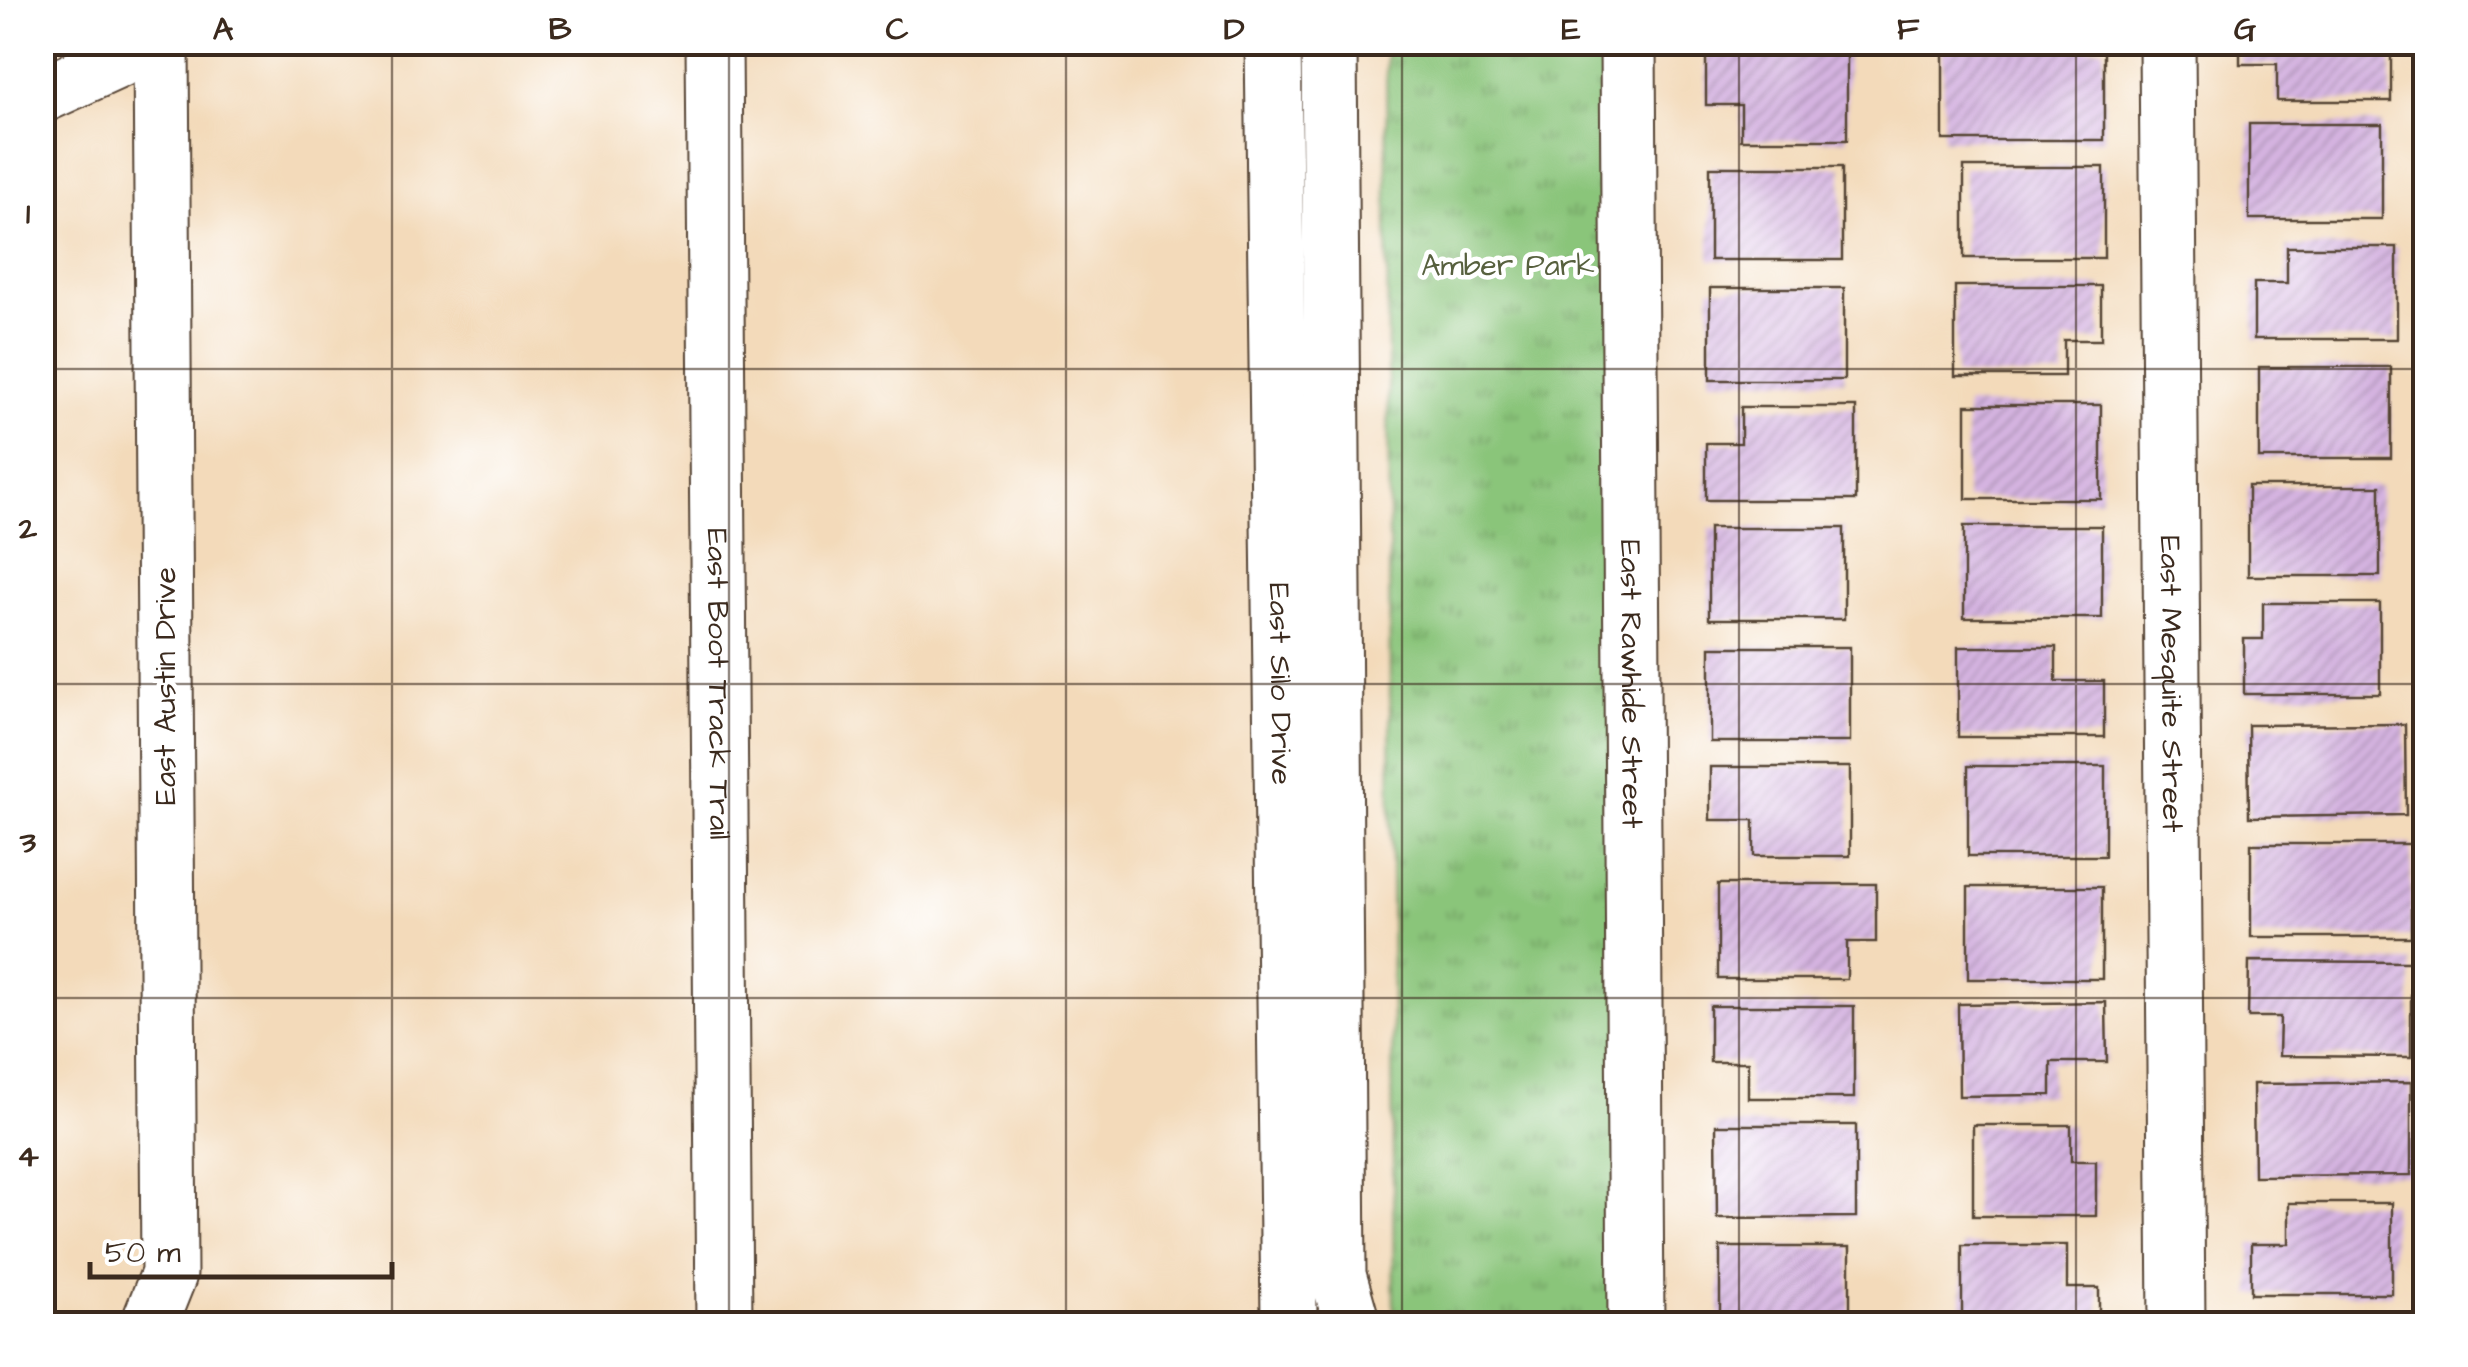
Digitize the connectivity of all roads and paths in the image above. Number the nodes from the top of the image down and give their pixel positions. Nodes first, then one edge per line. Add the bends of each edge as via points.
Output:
1 (159, 42) edge
2 (714, 42) edge
3 (1273, 42) edge
4 (1329, 42) edge
5 (1628, 42) edge
6 (2167, 42) edge
7 (42, 95) edge
8 (149, 1324) edge
9 (724, 1324) edge
10 (1286, 1324) edge
11 (1352, 1324) edge
12 (1636, 1324) edge
13 (2177, 1324) edge

1 - 7 street
1 - 8 street, East Austin Drive via 170,1274
2 - 9 street, East Boot Track Trail
3 - 10 street, East Silo Drive
4 - 11 street via 1338,1275
5 - 12 street, East Rawhide Street
6 - 13 street, East Mesquite Street

